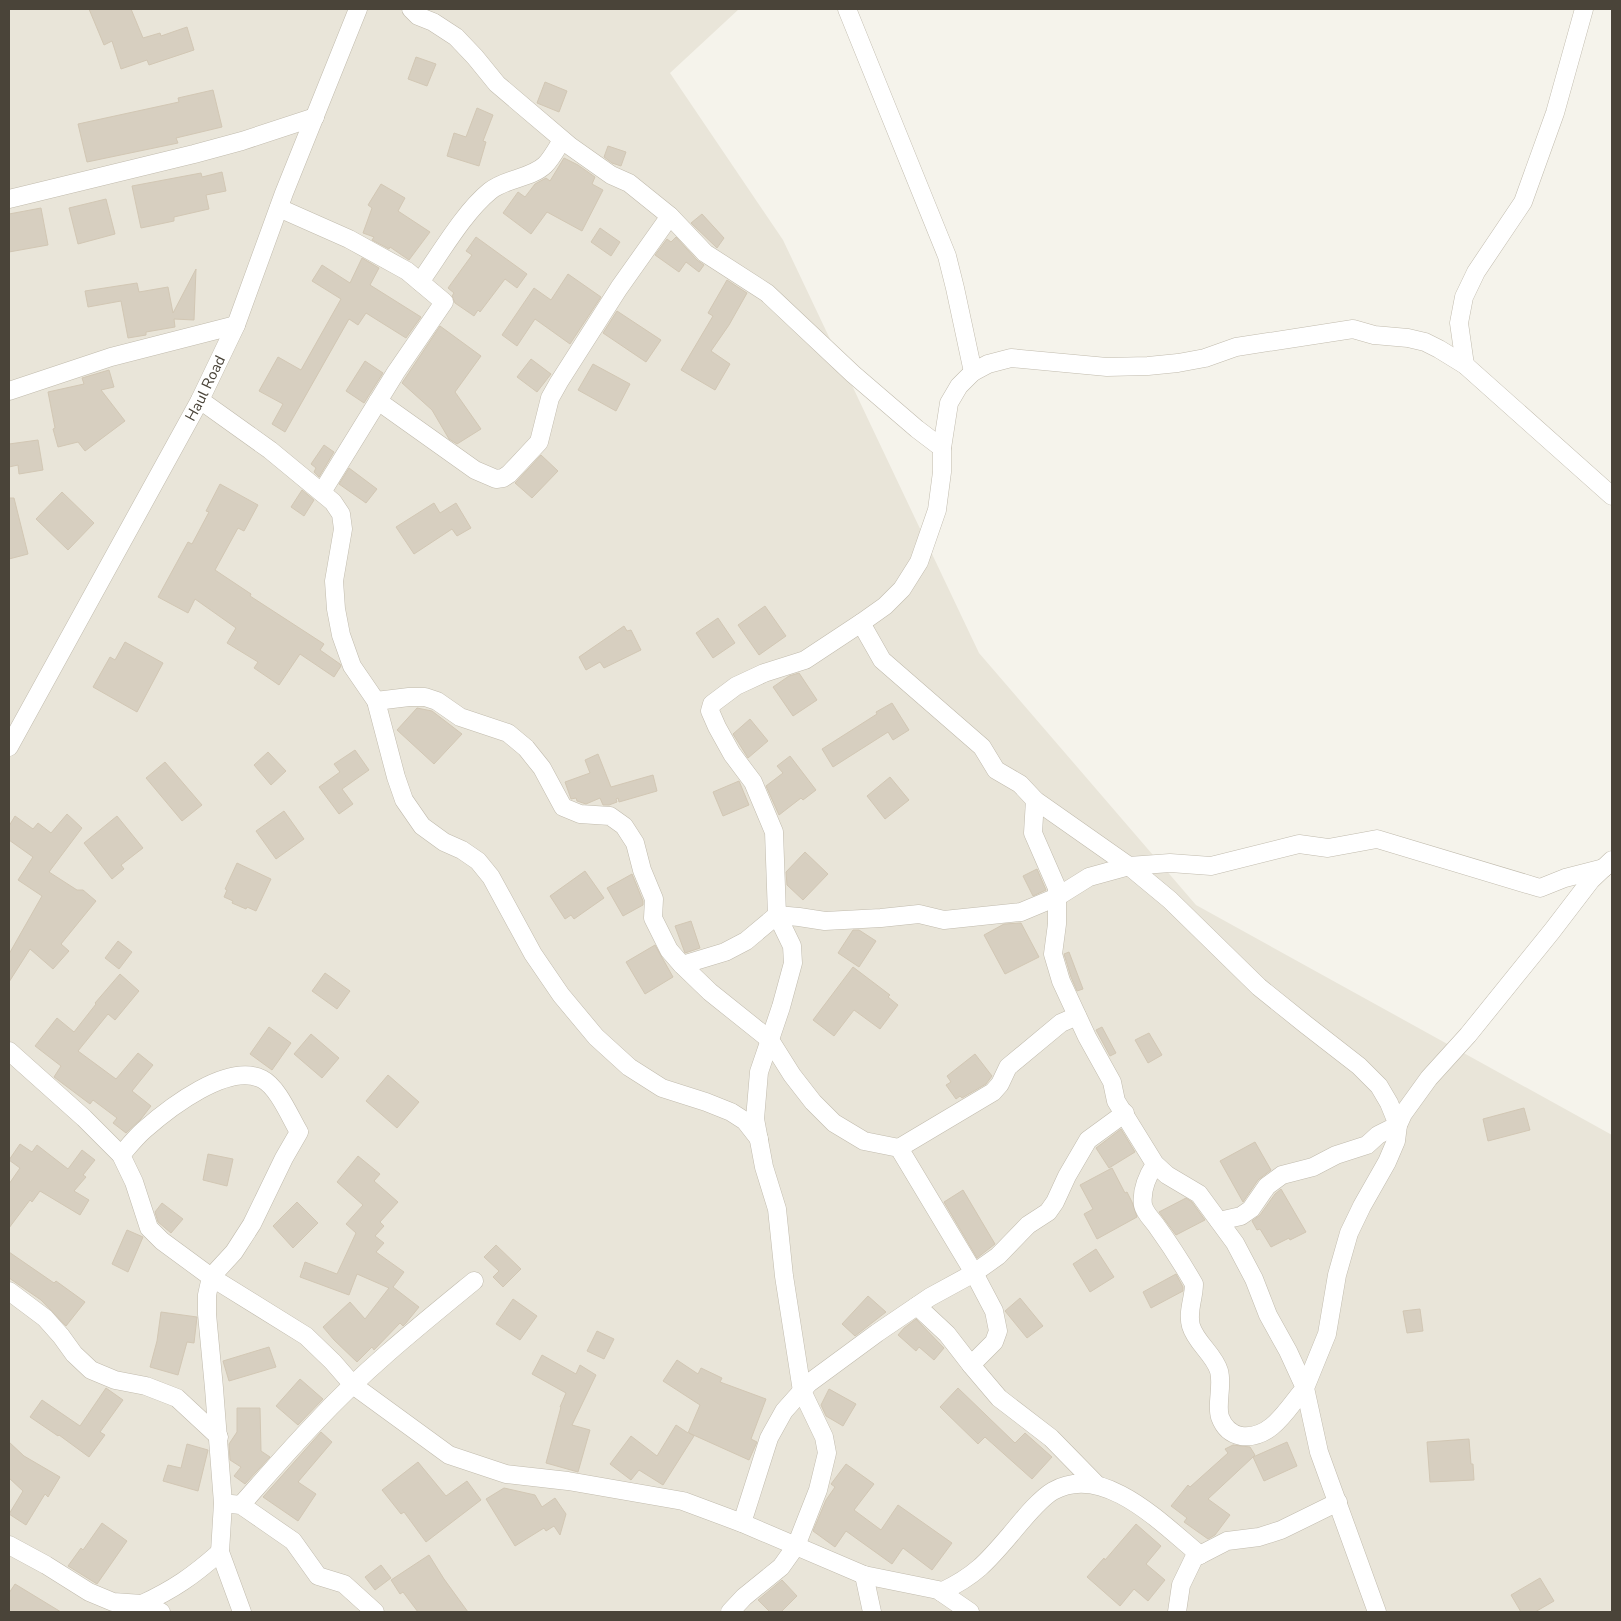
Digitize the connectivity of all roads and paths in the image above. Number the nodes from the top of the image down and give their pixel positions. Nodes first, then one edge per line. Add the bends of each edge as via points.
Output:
1 (358, 9) edge
2 (411, 9) edge
3 (846, 9) edge
4 (1584, 9) edge
5 (315, 117) junction
6 (562, 140) junction
7 (9, 199) edge
8 (279, 208) junction
9 (670, 216) junction
10 (420, 282) junction
11 (236, 325) junction
12 (1464, 366) junction
13 (973, 372) junction
14 (9, 391) edge
15 (200, 400) junction
16 (378, 401) junction
17 (942, 448) junction
18 (322, 492) junction
19 (1612, 496) edge
20 (861, 623) junction
21 (376, 701) junction
22 (9, 748) edge
23 (1035, 800) junction
24 (1608, 864) edge
25 (1130, 866) junction
26 (1057, 897) junction
27 (777, 915) junction
28 (682, 965) junction
29 (1077, 1016) junction
30 (770, 1040) junction
31 (9, 1051) edge
32 (1124, 1113) junction
33 (1398, 1125) junction
34 (759, 1139) junction
35 (899, 1148) junction
36 (121, 1155) junction
37 (1155, 1164) junction
38 (1219, 1221) junction
39 (974, 1273) junction
40 (211, 1277) junction
41 (474, 1281) dead end
42 (9, 1291) edge
43 (917, 1306) junction
44 (971, 1365) junction
45 (353, 1385) junction
46 (1305, 1388) junction
47 (802, 1391) junction
48 (218, 1437) junction
49 (1097, 1485) junction
50 (1338, 1502) junction
51 (232, 1504) junction
52 (742, 1523) junction
53 (9, 1545) edge
54 (796, 1546) junction
55 (220, 1552) junction
56 (1200, 1555) junction
57 (864, 1575) junction
58 (941, 1592) junction
59 (142, 1604) junction
60 (110, 1605) edge
61 (161, 1612) edge
62 (242, 1612) edge
63 (375, 1612) edge
64 (730, 1612) edge
65 (872, 1612) edge
66 (970, 1612) edge
67 (1178, 1612) edge
68 (1377, 1612) edge

1 - 5 street, Haul Road
2 - 6 street via 456,38 497,84
3 - 13 street via 946,256
4 - 12 street via 1554,113 1523,202 1476,272 1464,297 1459,323
5 - 7 street via 194,154
5 - 8 street, Haul Road
6 - 9 street via 629,183
6 - 10 street via 545,165 491,190 464,220
8 - 10 street via 349,239 407,271
8 - 11 street, Haul Road
9 - 16 street via 558,382 550,398 539,442 503,478 475,470
9 - 17 street via 705,253 767,293 853,374
10 - 16 street via 444,302
11 - 14 street via 111,357
11 - 15 street, Haul Road
12 - 13 street via 1425,342 1352,329 1236,347 1178,363 1107,366 1011,358
12 - 19 street
13 - 17 street via 949,403
15 - 18 street
15 - 22 street, Haul Road
16 - 18 street
17 - 20 street via 937,510 919,562 902,590
18 - 21 street via 341,514 343,529 334,581 341,636 352,666
20 - 23 street via 882,660 982,747 996,770 1020,784
20 - 27 street via 804,660 736,686 712,704 710,711 716,727 753,782 774,832
21 - 28 street via 425,697 460,717 508,733 542,768 563,807 580,814 610,816 624,826 634,843 654,899 653,918 669,950
21 - 34 street via 404,800 422,826 478,861 561,995 596,1037 629,1067 662,1088 731,1112 745,1121
23 - 25 street
23 - 26 street via 1033,833 1057,888
24 - 25 street via 1540,888 1377,839 1328,848 1299,844 1211,866 1170,863
24 - 33 street via 1591,880 1468,1035 1429,1078 1402,1114
25 - 26 street via 1089,877
25 - 33 street via 1170,900 1259,987 1359,1066 1379,1086
26 - 27 street via 1021,912 944,920 919,914 825,921
26 - 29 street via 1053,954
27 - 28 street via 746,941 725,952
27 - 30 street via 792,946 793,963
28 - 30 street
29 - 32 street via 1112,1082 1116,1101
29 - 35 street via 1061,1022 1008,1067 993,1092
30 - 34 street via 758,1072 756,1119
30 - 35 street via 792,1075 834,1123 864,1141
31 - 36 street
32 - 37 street
32 - 39 street via 1088,1140 1048,1212 1028,1224 998,1256
33 - 38 street via 1367,1145 1313,1167 1282,1175 1267,1186 1251,1209 1241,1216
33 - 46 street via 1393,1148 1349,1233 1337,1275 1327,1334
34 - 47 street via 777,1209
35 - 39 street
36 - 40 street via 149,1228 162,1242
36 - 40 street via 144,1130 206,1086 230,1076 247,1074 263,1079 277,1092 299,1132 252,1224 234,1252
37 - 38 street via 1198,1194
37 - 46 street via 1144,1190 1143,1205 1194,1284 1191,1326 1219,1371 1219,1416 1225,1428 1233,1435 1246,1436 1266,1431
38 - 46 street via 1254,1279 1268,1315
39 - 43 street
39 - 44 street via 994,1311 998,1331 994,1342
40 - 45 street via 306,1336
40 - 48 street via 206,1295 206,1314
41 - 45 street
42 - 48 street via 45,1318 91,1370 177,1398
43 - 44 street via 947,1334
43 - 47 street
44 - 49 street via 999,1398 1051,1438
45 - 51 street
45 - 52 street via 449,1455 506,1474 683,1501
46 - 50 street via 1320,1452
47 - 52 street via 784,1411 769,1438
47 - 54 street via 824,1436 827,1453 818,1490
48 - 51 street
49 - 56 street via 1110,1488 1135,1502
49 - 58 street via 1088,1482 1070,1484 1052,1491 982,1567
50 - 56 street via 1281,1530 1259,1537 1226,1541
50 - 68 street
51 - 55 street
51 - 63 street via 293,1541 318,1576 344,1584
52 - 54 street
53 - 60 street
54 - 57 street
54 - 64 street via 780,1567
55 - 59 street via 171,1590
55 - 62 street
56 - 67 street via 1194,1558 1181,1584
57 - 58 street
57 - 65 street
58 - 66 street
59 - 60 street via 113,1602
59 - 61 street

